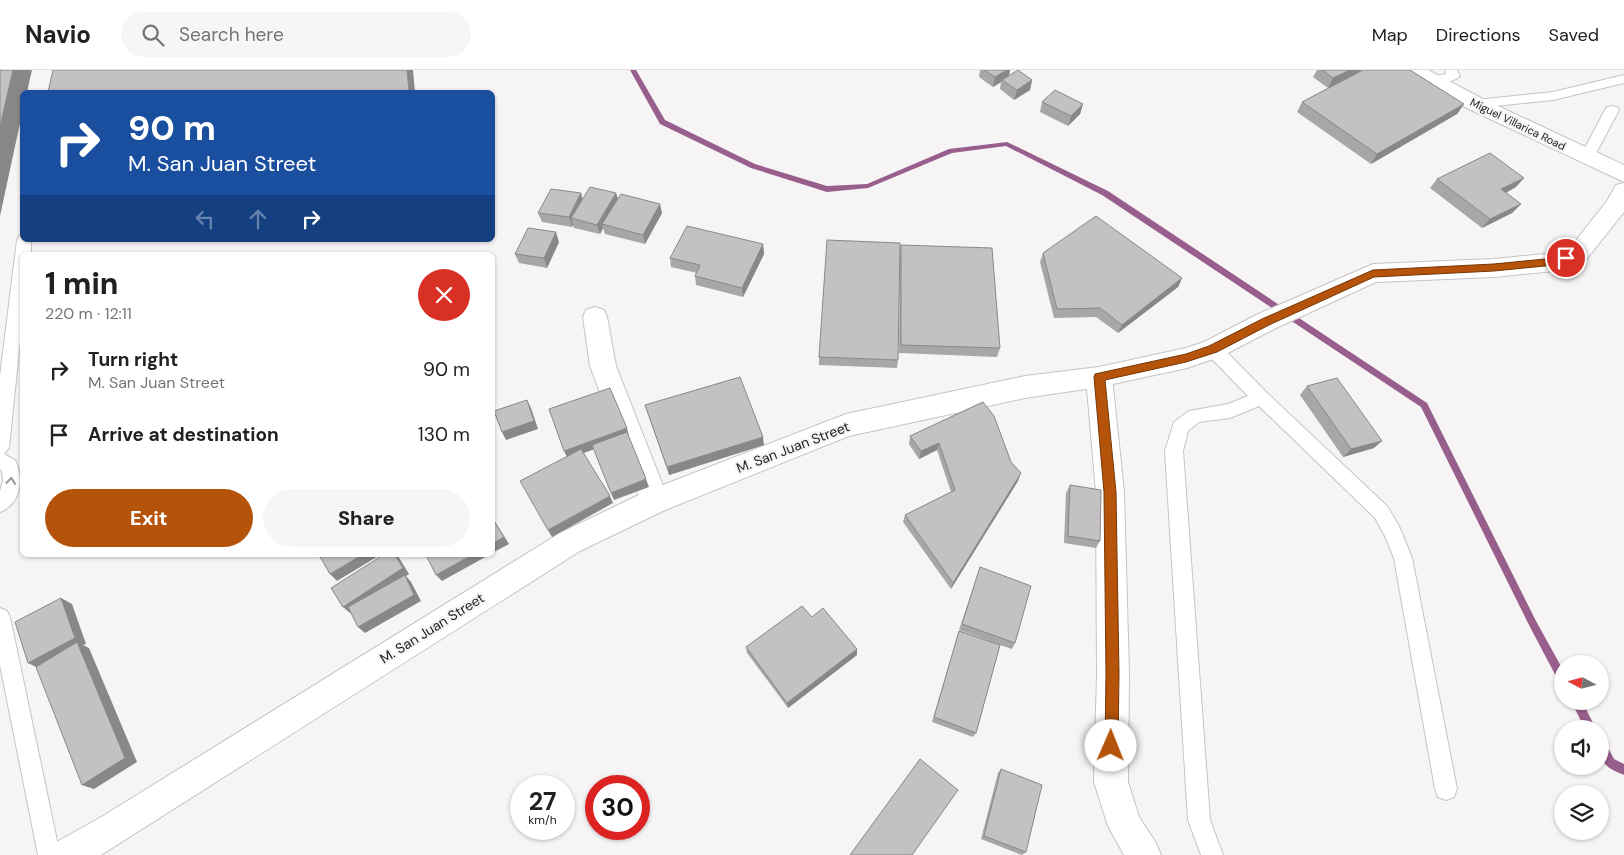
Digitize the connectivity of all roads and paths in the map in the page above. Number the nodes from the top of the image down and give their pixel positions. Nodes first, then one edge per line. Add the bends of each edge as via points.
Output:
1 (1413, 70) edge
2 (1451, 70) edge
3 (1624, 79) edge
4 (1432, 82) junction
5 (1476, 104) junction
6 (1612, 110) dead end
7 (1587, 157) junction
8 (1624, 174) edge
9 (1624, 191) edge
10 (20, 281) edge
11 (595, 317) dead end
12 (1213, 349) junction
13 (1099, 377) junction
14 (1261, 398) junction
15 (0, 448) edge
16 (0, 460) edge
17 (655, 501) junction
18 (0, 504) edge
19 (0, 617) edge
20 (1446, 789) dead end
21 (49, 855) edge
22 (67, 855) edge
23 (1144, 855) edge
24 (1212, 855) edge

1 - 4 street, Miguel Villarica Road
2 - 4 lane via 1453,76
3 - 5 lane via 1553,96
4 - 5 street, Miguel Villarica Road
5 - 7 street, Miguel Villarica Road
6 - 7 lane
7 - 8 street, Miguel Villarica Road
9 - 12 street, M. San Juan Street via 1577,255 1555,262 1503,267 1373,273
10 - 15 lane
11 - 17 street via 603,366
12 - 13 street, M. San Juan Street
12 - 14 lane
13 - 17 street, M. San Juan Street via 1024,387 846,425
13 - 23 street via 1110,492 1111,782 1124,826
14 - 20 lane via 1381,512 1392,532 1403,558
14 - 24 lane via 1242,408 1195,416 1180,427 1174,450 1199,820
18 -> 16 lane via 11,488 13,475 9,465
17 - 22 street, M. San Juan Street via 570,542
19 - 21 lane

